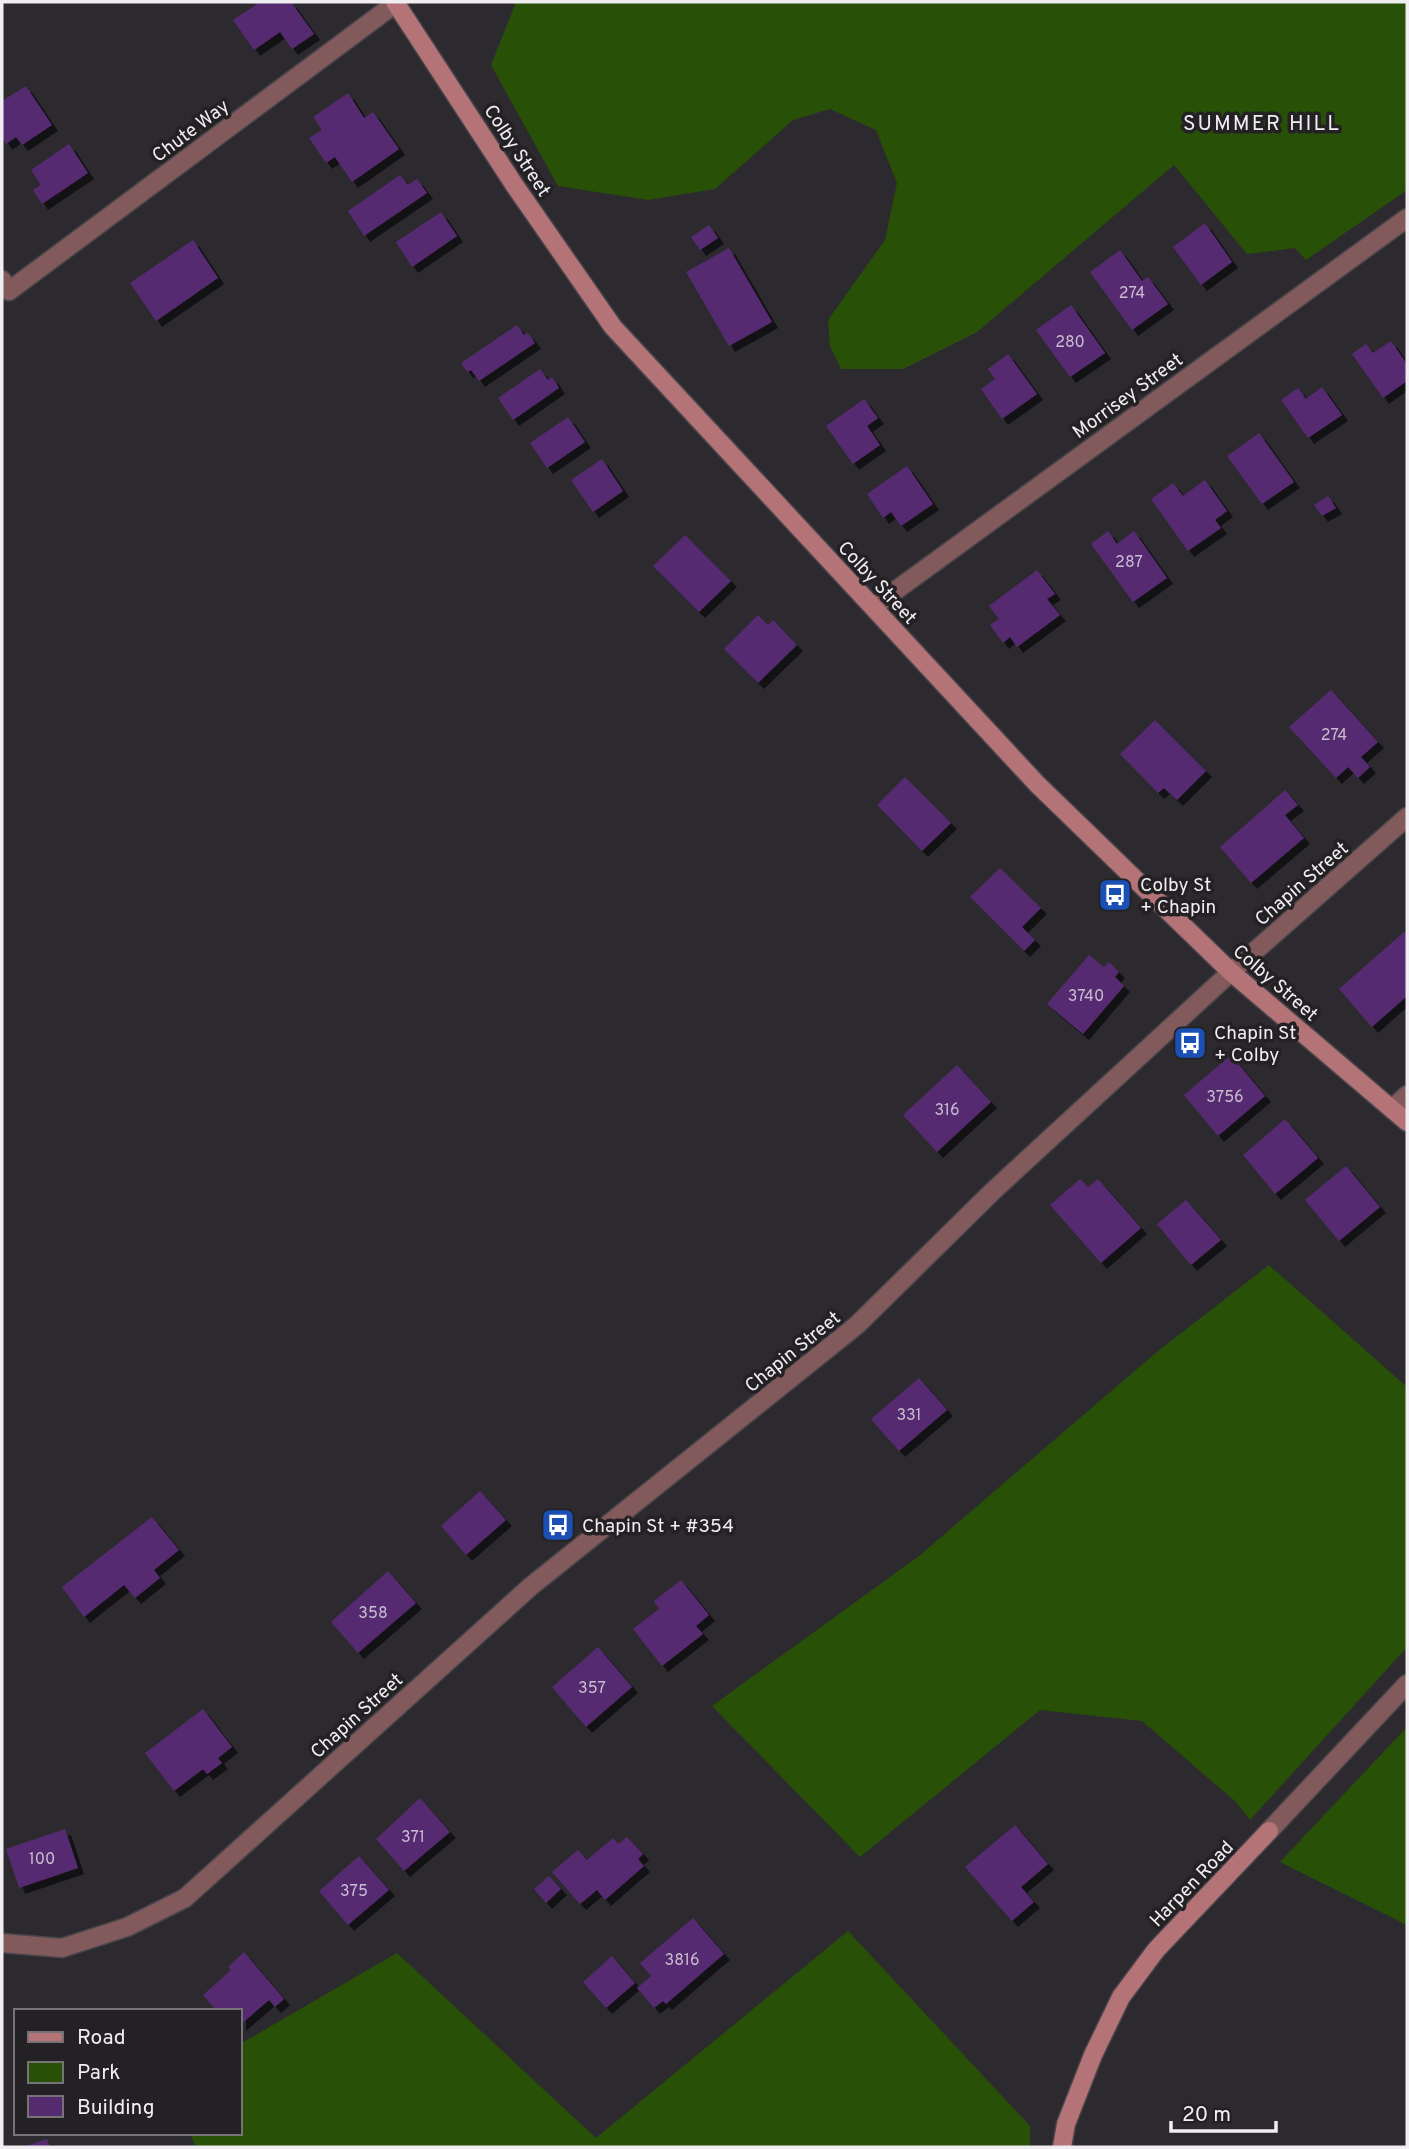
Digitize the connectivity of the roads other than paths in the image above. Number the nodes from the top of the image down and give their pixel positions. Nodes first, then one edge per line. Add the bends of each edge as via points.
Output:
1 (395, 2) edge
2 (1407, 218) edge
3 (6, 285) edge
4 (873, 607) junction
5 (1407, 817) edge
6 (1231, 972) junction
7 (1407, 1094) edge
8 (1392, 1109) junction
9 (1407, 1122) edge
10 (1407, 1684) edge
11 (2, 1943) edge
12 (1062, 2147) edge

1 - 3 street, Chute Way
1 - 4 street, Colby Street via 612,327
2 - 4 street, Morrisey Street
4 - 6 street, Colby Street via 1037,784
5 - 6 street, Chapin Street
6 - 8 street, Colby Street
6 - 11 street, Chapin Street via 1003,1182 857,1325 530,1587 186,1898 127,1927 62,1948
7 - 8 street
8 - 9 street, Colby Street
10 - 12 street, Harpen Road via 1156,1950 1121,1997 1093,2055 1066,2124

